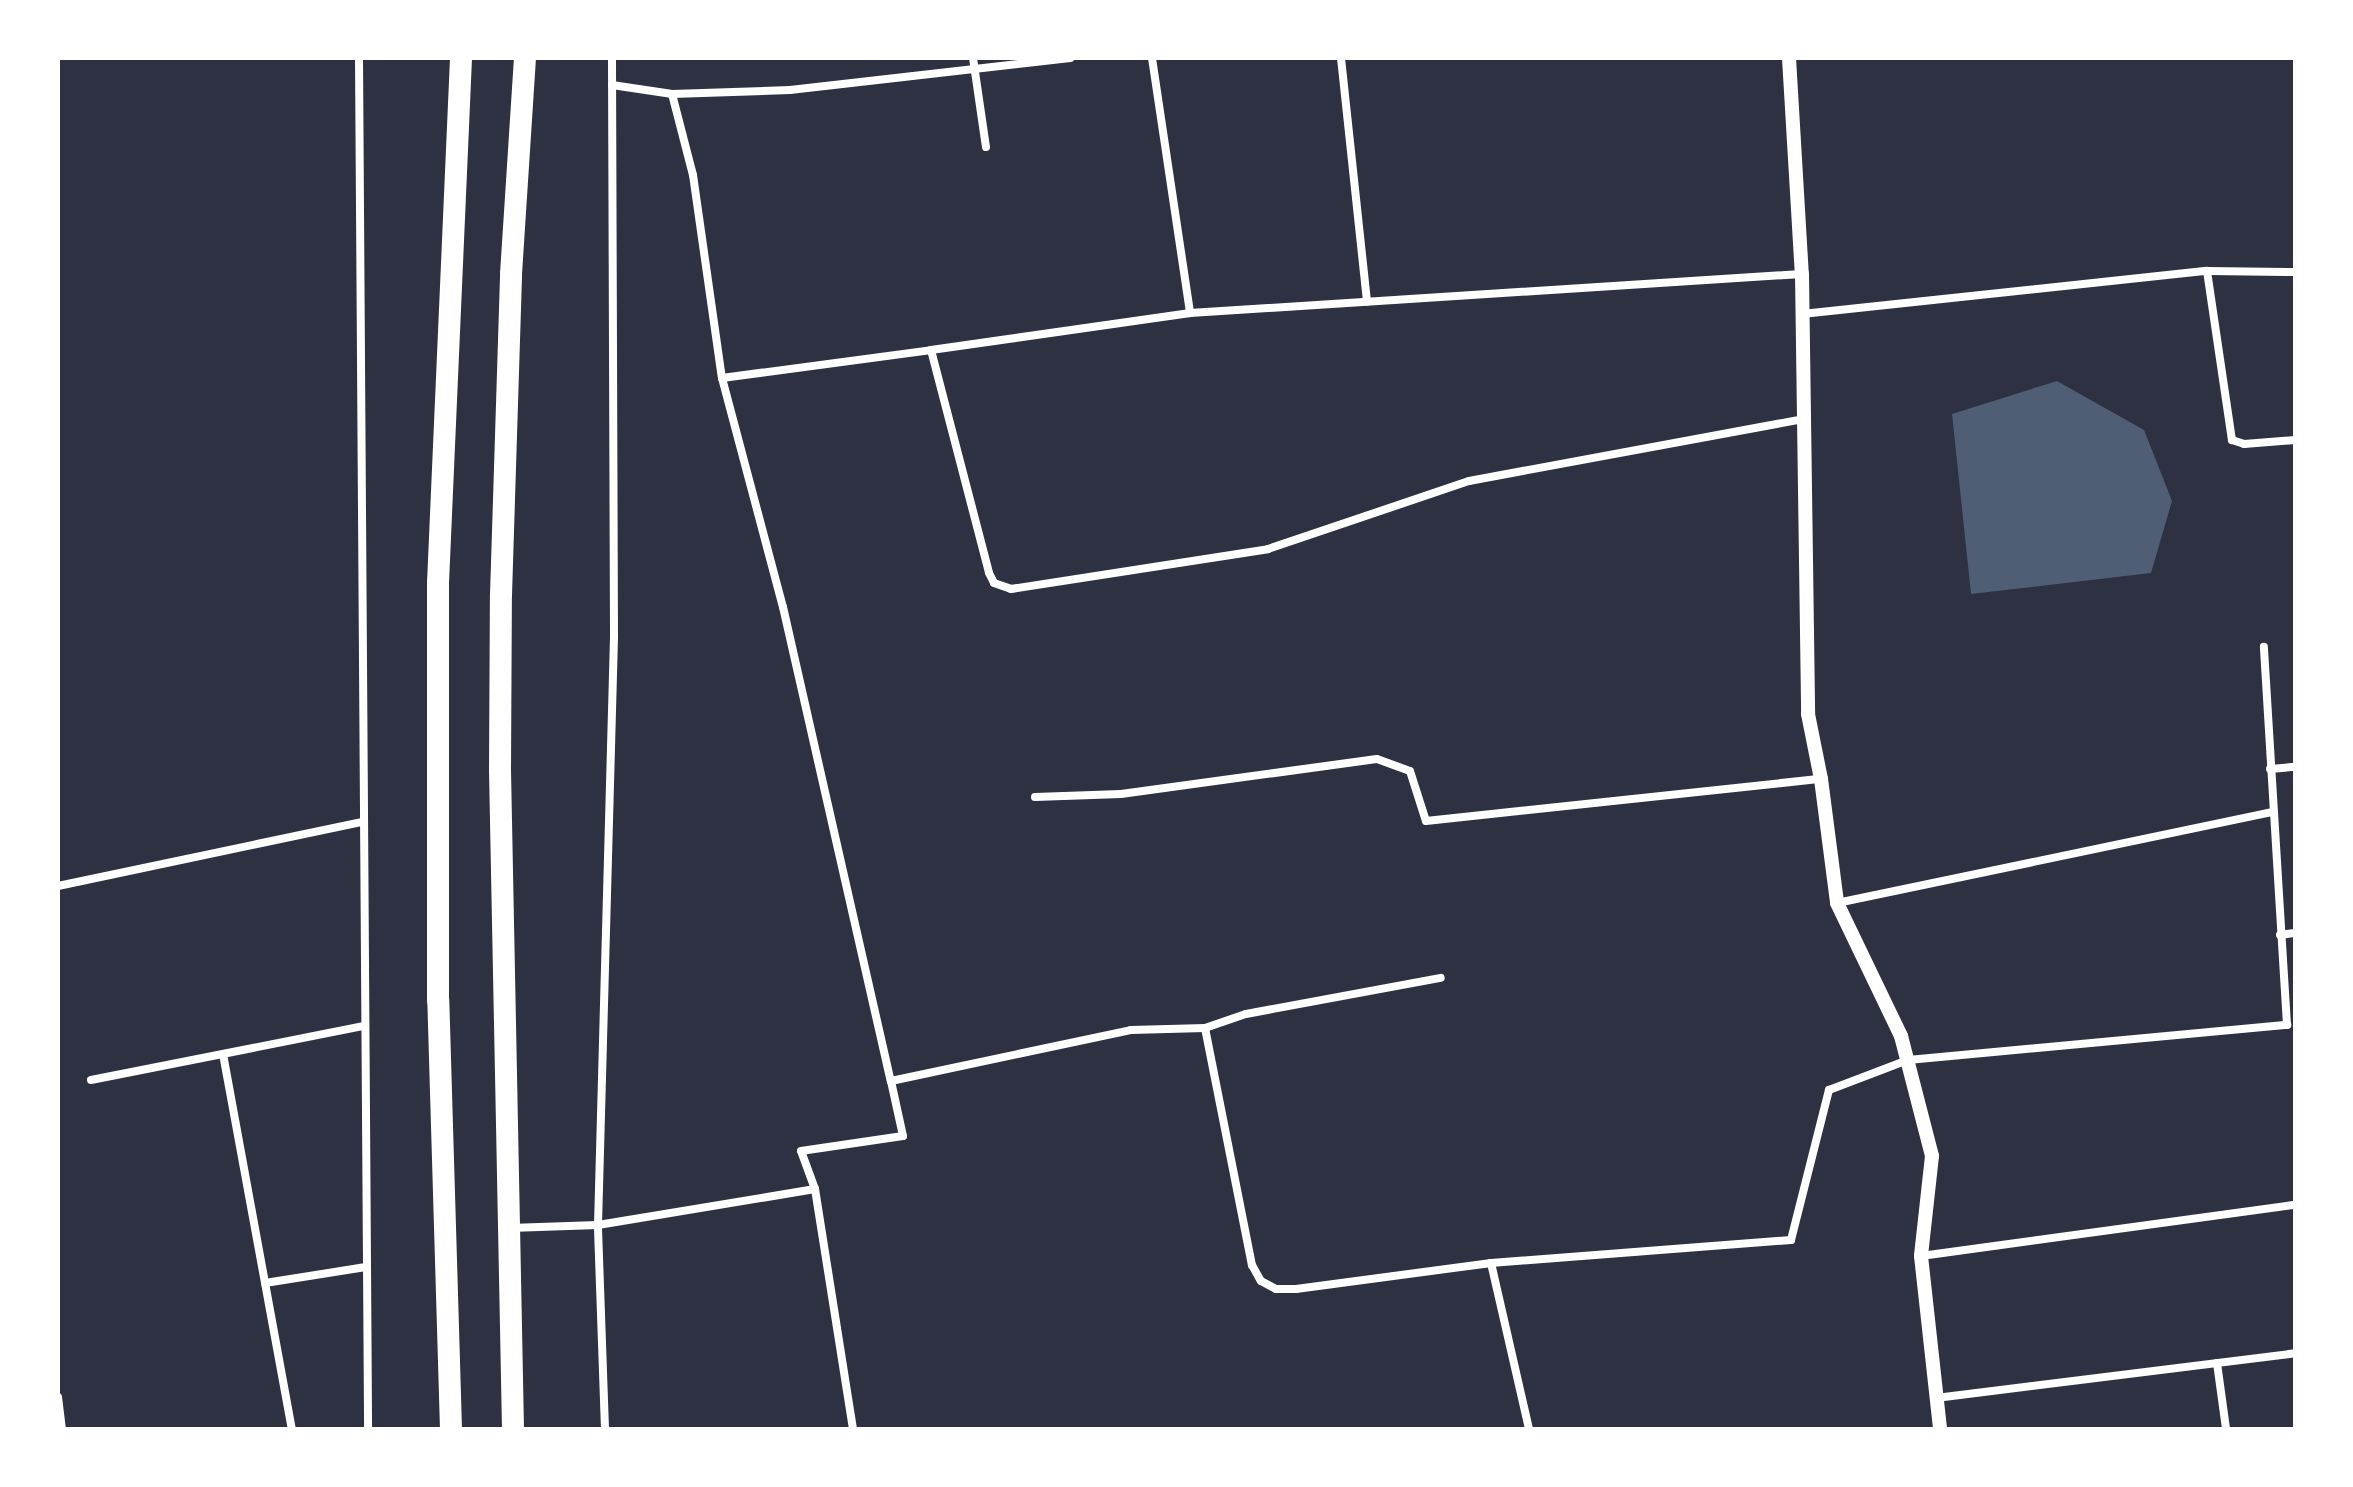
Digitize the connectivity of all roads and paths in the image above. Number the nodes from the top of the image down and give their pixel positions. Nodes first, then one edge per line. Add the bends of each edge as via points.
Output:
1 (359, 58) edge
2 (461, 58) edge
3 (525, 58) edge
4 (612, 58) edge
5 (1070, 58) edge
6 (1152, 58) edge
7 (1341, 58) edge
8 (1789, 58) edge
9 (974, 63) edge
10 (612, 85) junction
11 (672, 94) junction
12 (986, 147) dead end
13 (2207, 271) junction
14 (2295, 272) edge
15 (1802, 274) junction
16 (1367, 302) junction
17 (1190, 313) junction
18 (1802, 314) junction
19 (931, 350) junction
20 (722, 378) junction
21 (1805, 419) junction
22 (2295, 440) edge
23 (2264, 647) dead end
24 (2295, 767) edge
25 (2270, 769) junction
26 (1821, 779) junction
27 (1035, 797) dead end
28 (2272, 812) junction
29 (362, 822) junction
30 (58, 886) edge
31 (1837, 903) junction
32 (2295, 933) edge
33 (2280, 935) junction
34 (1441, 978) dead end
35 (2291, 1024) edge
36 (363, 1026) junction
37 (1205, 1028) junction
38 (223, 1054) junction
39 (1908, 1060) junction
40 (91, 1080) dead end
41 (891, 1081) junction
42 (815, 1189) junction
43 (2295, 1205) edge
44 (598, 1225) junction
45 (509, 1228) junction
46 (1921, 1256) junction
47 (1491, 1263) junction
48 (366, 1267) junction
49 (265, 1283) junction
50 (2295, 1353) edge
51 (2217, 1363) junction
52 (58, 1397) edge
53 (1936, 1398) junction
54 (62, 1429) edge
55 (292, 1429) edge
56 (368, 1429) edge
57 (451, 1429) edge
58 (513, 1429) edge
59 (605, 1429) edge
60 (853, 1429) edge
61 (1529, 1429) edge
62 (1940, 1429) edge
63 (2226, 1429) edge

1 - 29 street
2 - 57 highway via 438,583 438,1000
3 - 45 highway via 511,274 501,595
4 - 10 street
5 - 9 street
6 - 17 street
7 - 16 street
8 - 15 street
9 - 11 street via 790,90
9 - 12 street
10 - 11 street
10 - 44 street via 614,637
11 - 20 street via 693,175
13 - 14 street
13 - 18 street
13 - 22 street via 2232,440
15 - 16 street
15 - 18 street
16 - 17 street
17 - 19 street
18 - 21 street
19 - 20 street
19 - 21 street via 989,573 994,583 1011,589 1268,549 1469,481
20 - 41 street via 783,607
21 - 26 street via 1808,714
23 - 25 street
24 - 25 street
25 - 28 street
26 - 27 street via 1426,821 1410,771 1377,759 1121,794
26 - 31 street
28 - 31 street
28 - 33 street
29 - 30 street
29 - 36 street
31 - 39 street
32 - 33 street
33 - 35 street
34 - 37 street via 1246,1014
35 - 39 street
36 - 38 street
36 - 48 street
37 - 41 street via 1131,1030
37 - 47 street via 1252,1265 1261,1281 1276,1289 1296,1289
38 - 40 street
38 - 49 street
39 - 46 street via 1932,1156
39 - 47 street via 1829,1090 1791,1240
41 - 42 street via 903,1136 801,1151
42 - 44 street
42 - 60 street
43 - 46 street
44 - 45 street
44 - 59 street
45 - 58 highway
46 - 53 street
47 - 61 street
48 - 49 street
48 - 56 street
49 - 55 street
50 - 51 street
51 - 53 street
51 - 63 street
52 - 54 street
53 - 62 street

